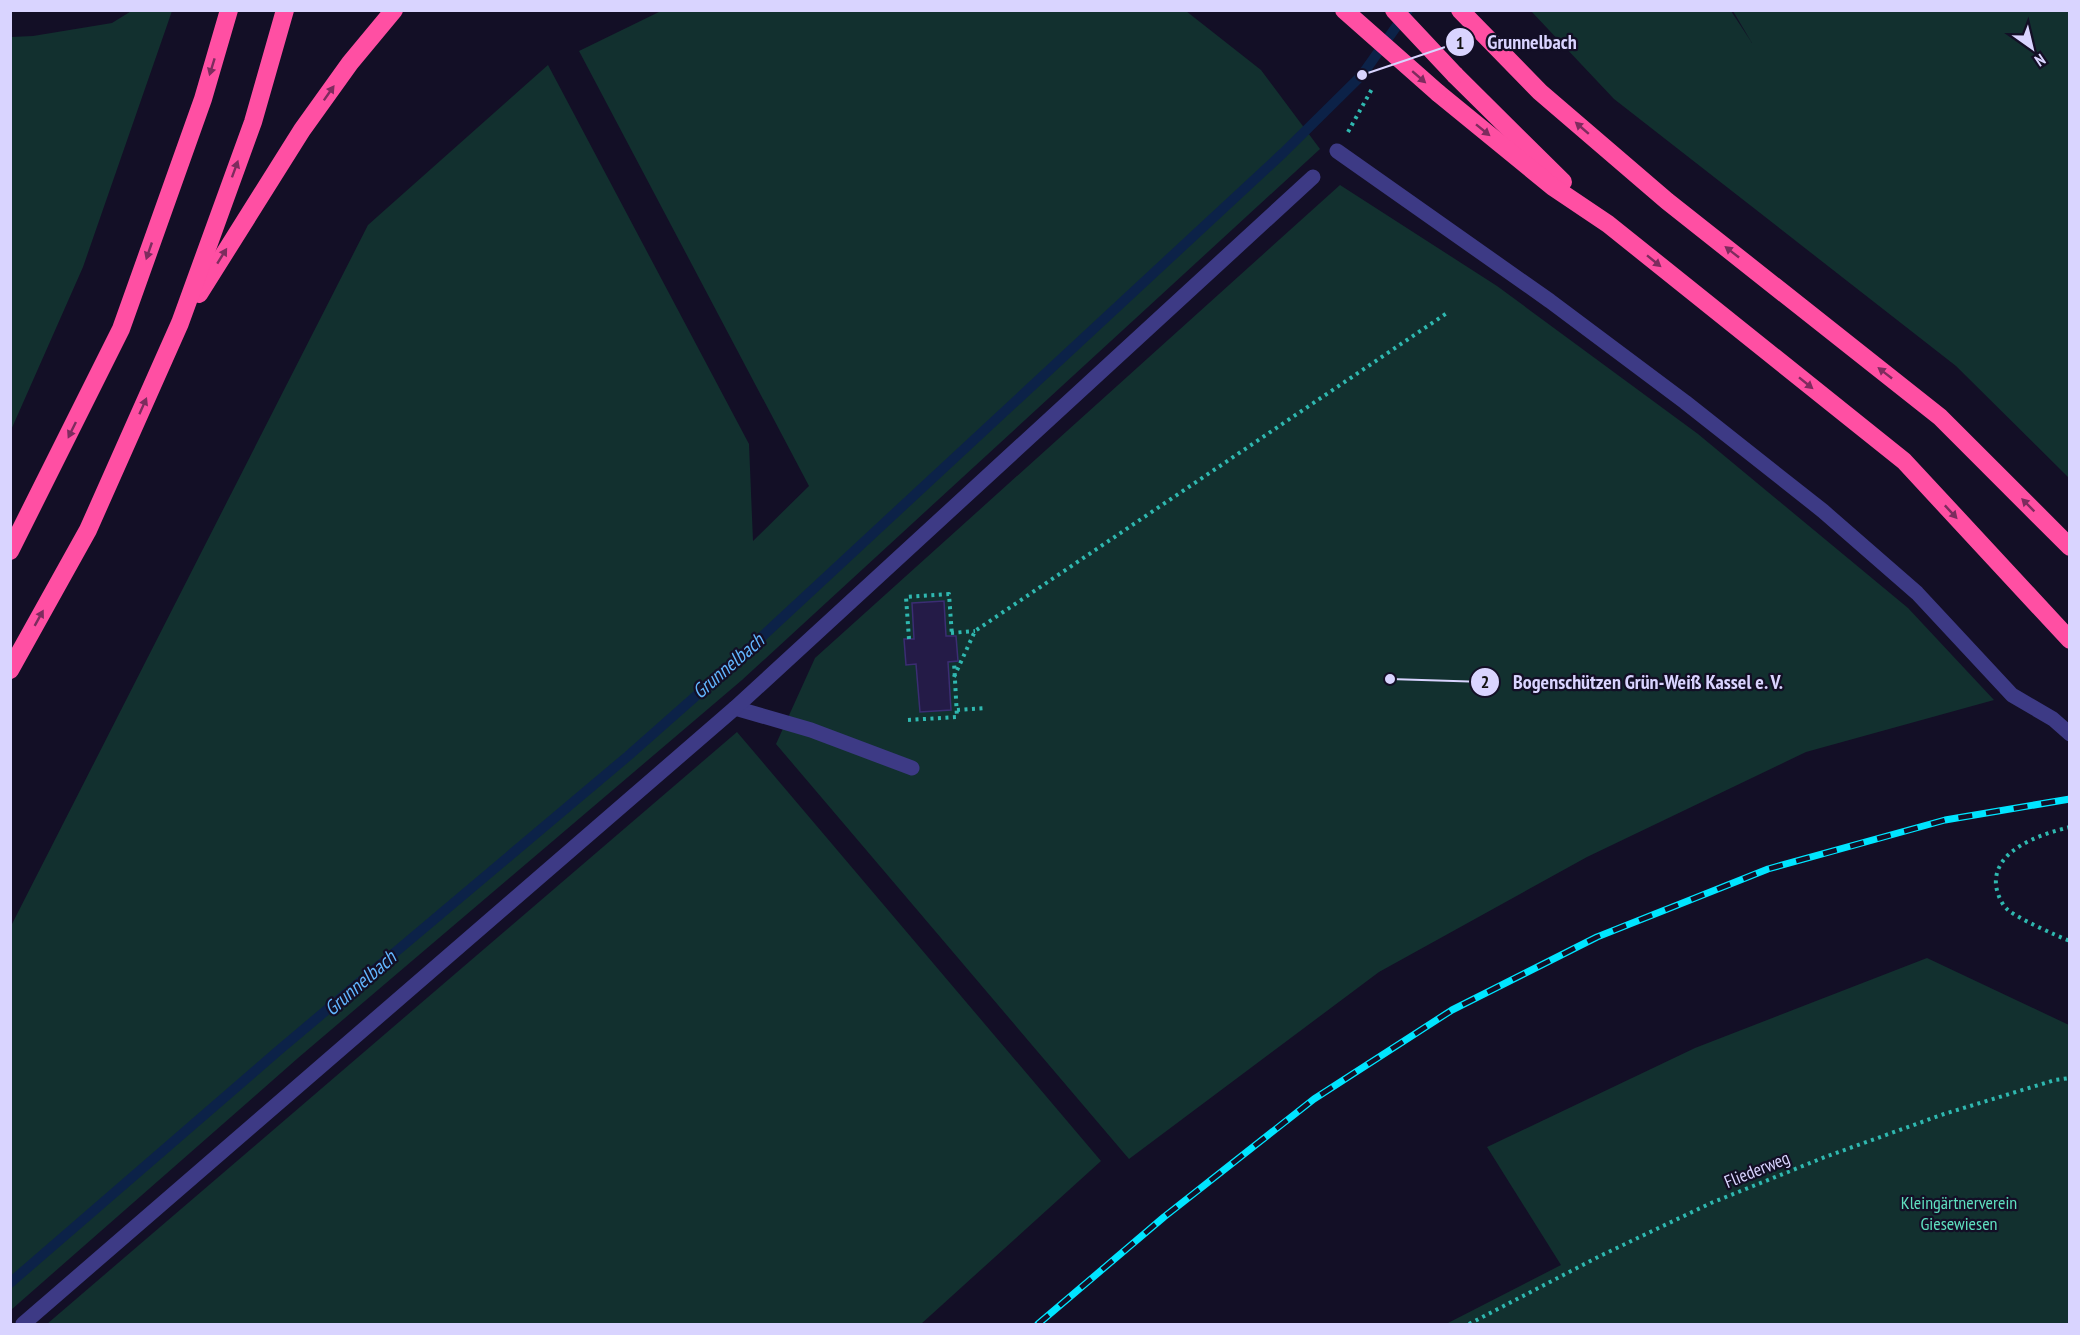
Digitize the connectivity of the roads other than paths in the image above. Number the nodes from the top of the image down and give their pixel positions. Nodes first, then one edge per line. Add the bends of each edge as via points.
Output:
1 (229, 10) edge
2 (285, 10) edge
3 (394, 10) edge
4 (1344, 10) edge
5 (1394, 10) edge
6 (1460, 10) edge
7 (1337, 151) road end
8 (1313, 177) dead end
9 (1608, 224) junction
10 (180, 323) junction
11 (2070, 547) edge
12 (10, 552) edge
13 (2070, 640) edge
14 (10, 670) edge
15 (735, 708) junction
16 (2070, 734) edge
17 (912, 768) dead end
18 (23, 1324) edge

1 -> 12 highway via 121,329
10 -> 2 highway via 253,122
10 -> 3 highway via 302,130
4 -> 9 highway, bridge via 1552,187
5 - 9 highway, bridge
11 -> 6 highway via 1940,417 1667,201 1540,92
7 - 16 lane via 1550,301 1824,512 1917,593 2012,695
8 - 15 lane
9 -> 13 highway via 1904,461
14 -> 10 highway via 88,530
15 - 17 lane via 811,730
15 - 18 lane

